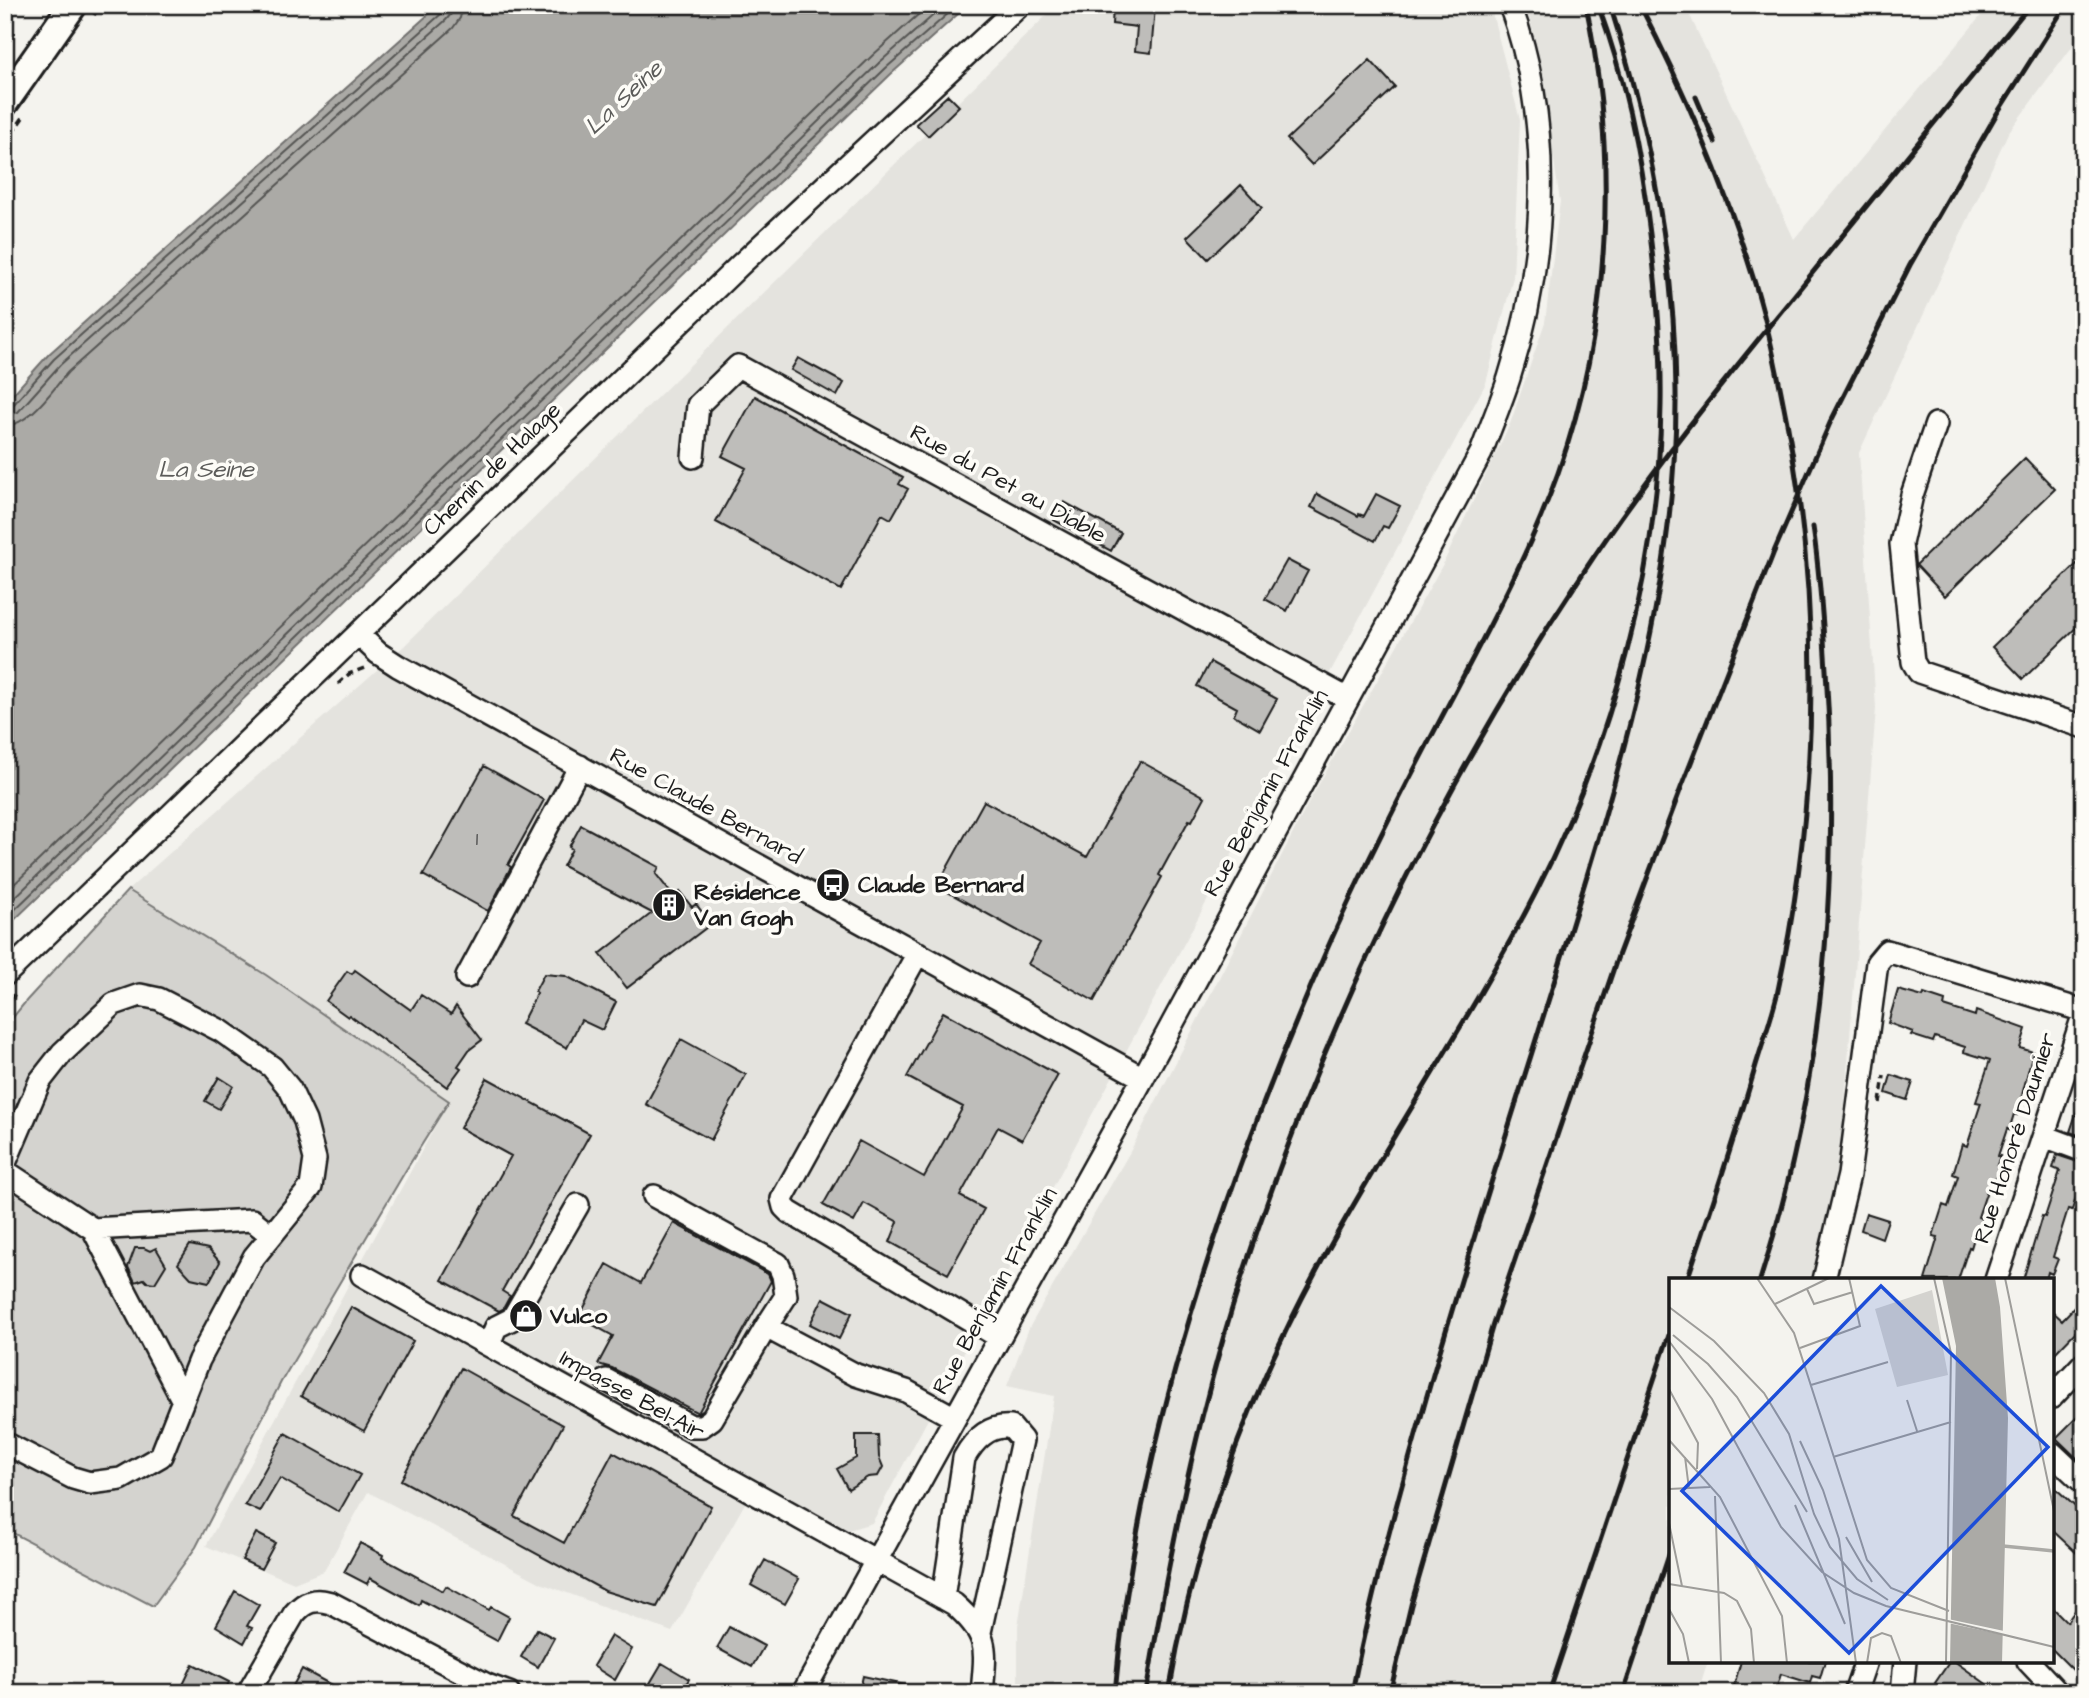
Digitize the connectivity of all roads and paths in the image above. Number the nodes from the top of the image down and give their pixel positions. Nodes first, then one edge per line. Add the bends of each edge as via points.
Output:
1 (73, 5) edge
2 (1020, 5) edge
3 (1510, 5) edge
4 (5, 102) edge
5 (1936, 425) dead end
6 (693, 457) dead end
7 (359, 635) junction
8 (1348, 699) junction
9 (2084, 727) edge
10 (580, 766) junction
11 (918, 953) junction
12 (467, 977) dead end
13 (11, 981) edge
14 (5, 1011) edge
15 (2084, 1012) edge
16 (1143, 1078) junction
17 (2044, 1136) junction
18 (2084, 1151) edge
19 (5, 1163) edge
20 (5, 1171) edge
21 (654, 1196) dead end
22 (578, 1205) dead end
23 (93, 1229) junction
24 (271, 1235) junction
25 (362, 1275) dead end
26 (1824, 1278) edge
27 (1997, 1278) edge
28 (766, 1327) junction
29 (999, 1337) junction
30 (489, 1345) junction
31 (2084, 1363) edge
32 (606, 1380) dead end
33 (2054, 1394) edge
34 (183, 1399) junction
35 (955, 1418) junction
36 (5, 1443) edge
37 (2054, 1455) edge
38 (2084, 1483) edge
39 (876, 1561) junction
40 (943, 1598) junction
41 (980, 1632) junction
42 (1865, 1663) edge
43 (1905, 1663) edge
44 (2029, 1663) edge
45 (2045, 1688) edge
46 (248, 1693) edge
47 (509, 1693) edge
48 (803, 1693) edge
49 (982, 1693) edge
50 (1855, 1693) edge
51 (1902, 1693) edge

1 - 4 main road
2 - 7 street, Chemin de Halage via 740,265
3 - 8 street, Rue Benjamin Franklin via 1536,107 1540,157 1535,267 1523,324 1481,453
5 - 9 street via 1901,544 1913,662 1919,671
6 - 8 street, Rue du Pet au Diable via 698,405 738,366
7 - 10 street, Rue Claude Bernard via 398,666
7 - 13 street, Chemin de Halage
8 - 16 street, Rue Benjamin Franklin
10 - 11 street, Rue Claude Bernard
10 - 12 street
11 - 16 street, Rue Claude Bernard
11 - 29 street via 782,1199 789,1212
13 - 14 path
15 - 17 street, Rue Honoré Daumier
15 - 26 street via 1887,951 1877,963 1849,1175
16 - 29 street, Rue Benjamin Franklin
17 - 18 street
17 - 27 street, Rue Honoré Daumier
19 - 24 street via 40,1081 62,1053 114,1003 140,995 159,999 221,1031 272,1067 290,1089 305,1121 314,1159 310,1187
20 - 23 street
21 - 28 street via 778,1264 786,1296
22 - 30 street via 512,1318 496,1327
23 - 24 street via 252,1220
23 - 34 street
24 - 34 street via 254,1256
25 - 30 street, Impasse Bel-Air
28 - 32 street via 712,1419 702,1426 691,1426
28 - 35 street via 856,1375 906,1391
29 - 35 street, Rue Benjamin Franklin
30 - 39 street, Impasse Bel-Air
31 - 33 street
34 - 36 street via 161,1456 121,1479 90,1483 73,1478
35 - 39 street, Rue Benjamin Franklin
37 - 38 street
39 - 40 street, Impasse Bel-Air
39 - 48 street, Rue Benjamin Franklin
40 - 41 street, Impasse Bel-Air
40 - 41 street via 964,1458 989,1430 1011,1427 1022,1440
41 - 49 street via 986,1651
42 - 50 street
43 - 51 street
44 - 45 street
46 - 47 street via 294,1614 303,1604 319,1599

